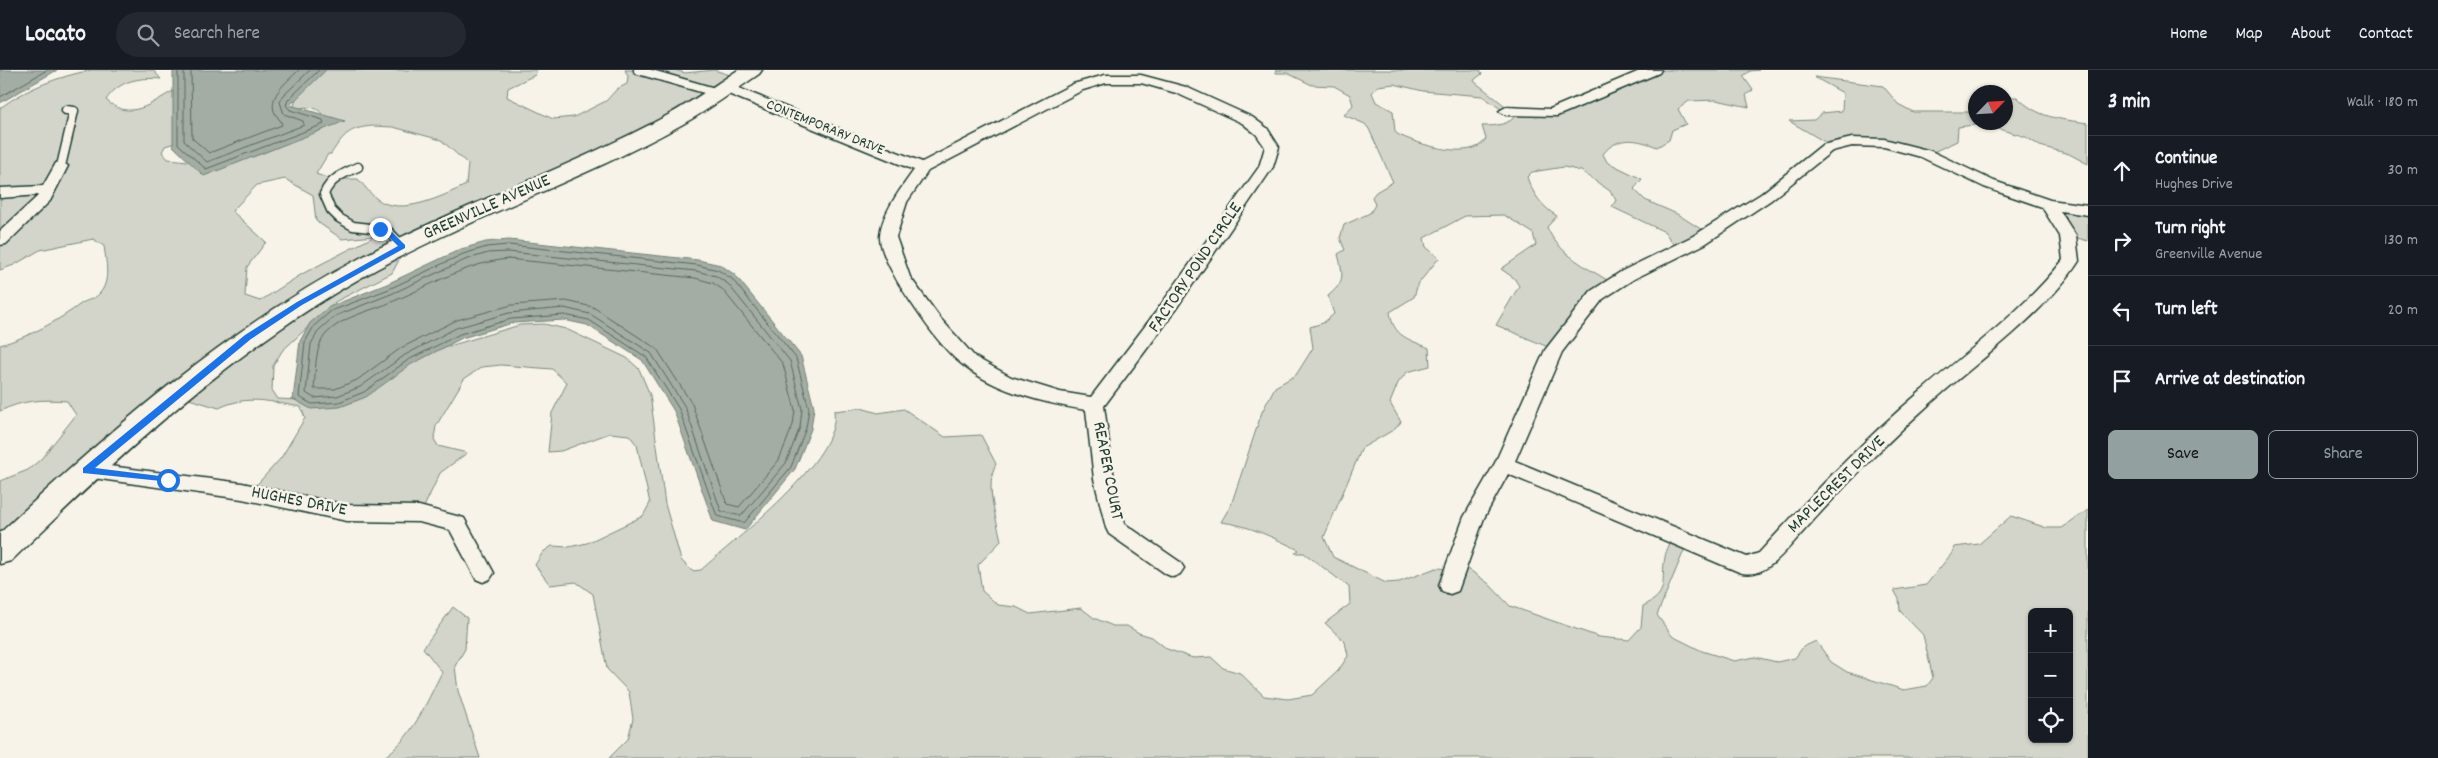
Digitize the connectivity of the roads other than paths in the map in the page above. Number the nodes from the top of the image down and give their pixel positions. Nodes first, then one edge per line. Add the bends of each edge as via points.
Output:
1 (638, 70) edge
2 (752, 70) edge
3 (1654, 70) edge
4 (722, 90) junction
5 (66, 110) dead end
6 (1506, 111) dead end
7 (61, 166) joint
8 (358, 167) dead end
9 (923, 168) junction
10 (50, 190) junction
11 (0, 192) edge
12 (2048, 204) junction
13 (2088, 210) edge
14 (0, 240) edge
15 (403, 246) junction
16 (1094, 406) junction
17 (1504, 464) junction
18 (86, 470) junction
19 (0, 552) edge
20 (1173, 568) dead end
21 (483, 573) dead end
22 (1450, 585) dead end

1 - 4 lane
2 - 4 main road, GREENVILLE AVENUE
3 - 6 street via 1552,113
4 - 9 street, CONTEMPORARY DRIVE
4 - 15 main road, GREENVILLE AVENUE via 677,119 600,157
5 - 7 lane via 74,111
7 - 10 street
8 - 15 lane via 338,177 326,189 324,194 331,210 353,226 387,230
9 - 16 street, FACTORY POND CIRCLE via 898,202 888,237 907,285 969,361 1005,382
9 - 16 street, FACTORY POND CIRCLE via 1078,87 1105,79 1141,79 1181,90 1247,120 1262,131 1272,147 1266,167 1139,351
10 - 11 street
10 - 14 street
12 - 13 street
12 - 17 street via 1989,184 1926,154 1884,143 1852,142 1827,148 1766,197 1699,240 1628,275 1597,295 1554,350
12 - 17 street, MAPLECREST DRIVE via 2068,236 2071,260 2055,282 1834,484 1766,559 1746,566
15 - 18 main road, GREENVILLE AVENUE via 299,303 248,337
16 - 20 street, REAPER COURT via 1104,479 1116,528
17 - 22 street via 1474,518
18 - 19 main road, GREENVILLE AVENUE
18 - 21 street, HUGHES DRIVE via 242,491 347,513 420,514 456,524

